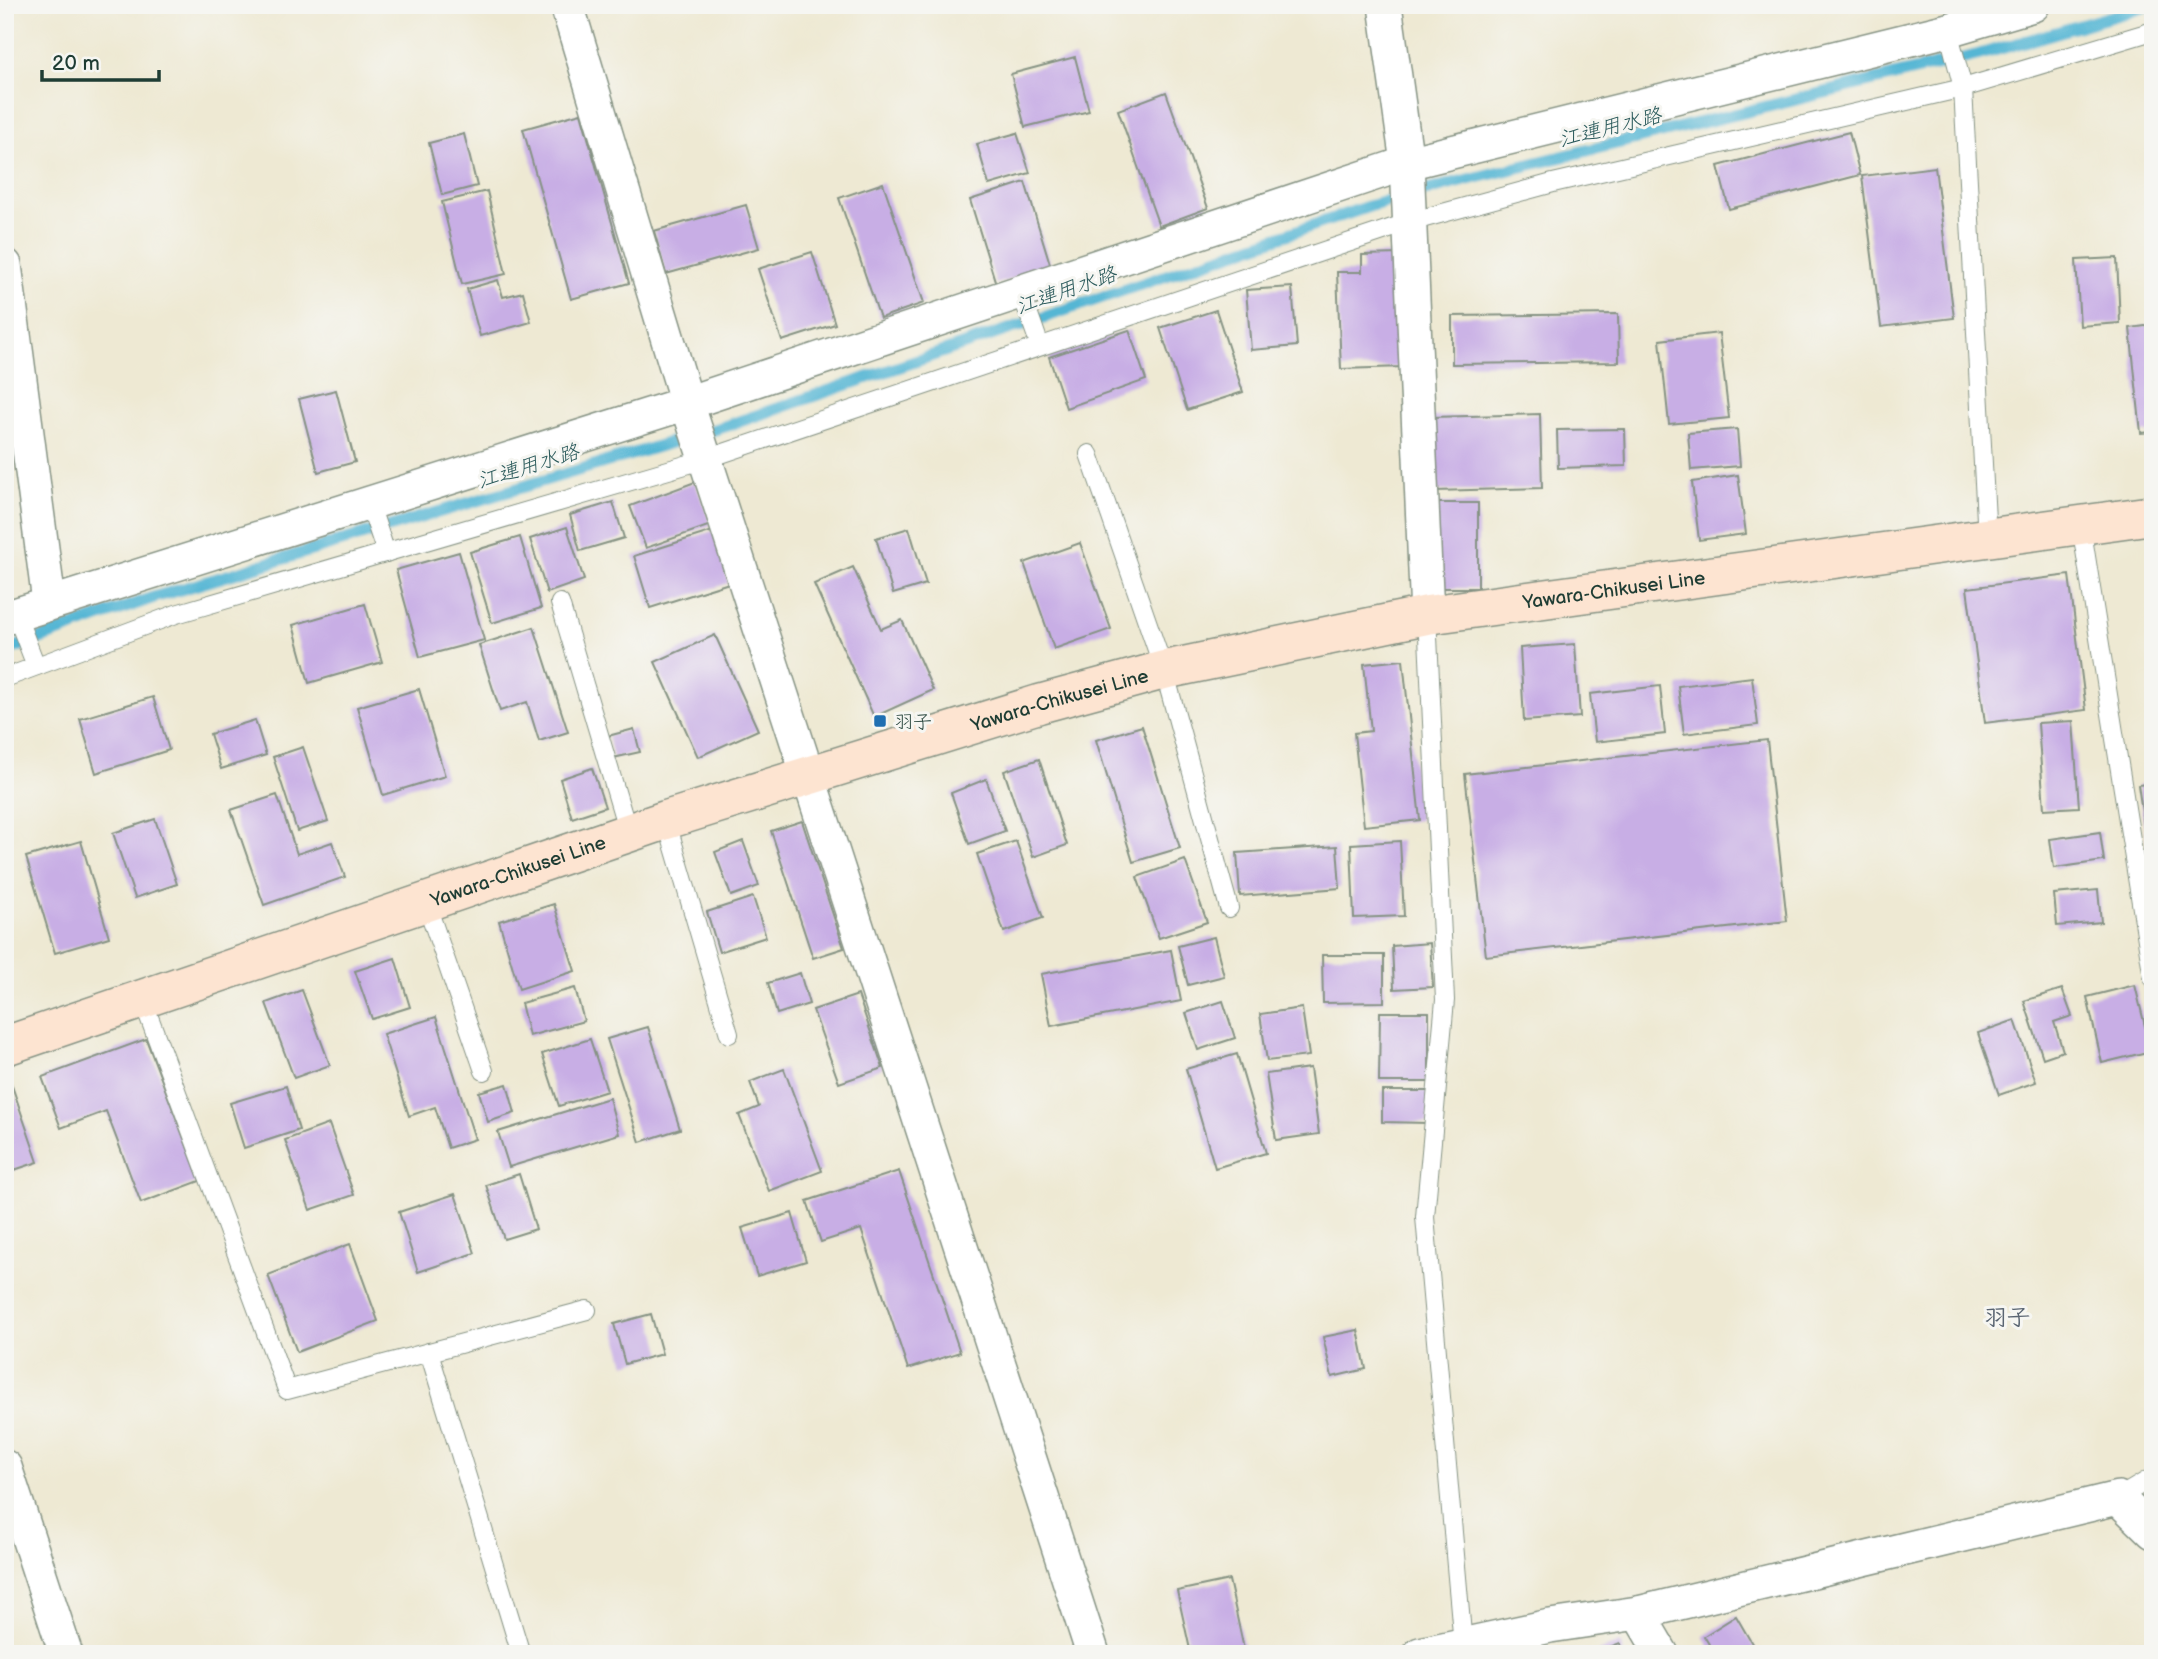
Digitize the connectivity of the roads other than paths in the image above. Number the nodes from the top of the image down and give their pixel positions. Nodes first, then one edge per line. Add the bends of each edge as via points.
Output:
1 (568, 5) edge
2 (1385, 5) edge
3 (2033, 5) edge
4 (1948, 30) junction
5 (2153, 31) edge
6 (1963, 88) junction
7 (1407, 163) junction
8 (1410, 222) junction
9 (5, 265) edge
10 (1021, 292) junction
11 (1040, 346) junction
12 (687, 404) junction
13 (1089, 454) dead end
14 (706, 458) junction
15 (369, 502) junction
16 (2153, 515) edge
17 (2081, 525) junction
18 (1987, 539) junction
19 (387, 553) junction
20 (48, 602) junction
21 (560, 603) dead end
22 (1427, 615) junction
23 (10, 616) edge
24 (36, 666) junction
25 (1164, 670) junction
26 (5, 678) edge
27 (808, 775) junction
28 (666, 820) junction
29 (628, 832) junction
30 (425, 900) junction
31 (1229, 908) dead end
32 (2153, 978) edge
33 (142, 998) junction
34 (729, 1034) dead end
35 (5, 1046) edge
36 (484, 1071) dead end
37 (587, 1310) dead end
38 (429, 1352) junction
39 (5, 1467) edge
40 (2153, 1477) edge
41 (2119, 1498) junction
42 (2153, 1532) edge
43 (1638, 1613) junction
44 (1463, 1645) junction
45 (66, 1654) edge
46 (521, 1654) edge
47 (1093, 1654) edge
48 (1420, 1654) edge
49 (1662, 1654) edge

1 - 12 street
2 - 7 street
3 - 4 street
4 - 6 lane
4 - 7 street
5 - 6 lane
6 - 8 lane via 1553,183
6 - 18 lane
7 - 8 street
7 - 10 street
8 - 11 lane
8 - 22 street
9 - 20 street
10 - 11 lane
10 - 12 street
11 - 14 lane
12 - 14 street
12 - 15 street
13 - 25 lane
14 - 19 lane
14 - 27 street
15 - 19 lane
15 - 20 street
16 - 17 main road, Yawara-Chikusei Line
17 - 18 main road, Yawara-Chikusei Line
17 - 32 lane
18 - 22 main road, Yawara-Chikusei Line
19 - 24 lane via 176,614
20 - 23 street
21 - 29 lane
22 - 25 main road, Yawara-Chikusei Line
22 - 44 lane via 1445,1000 1425,1217
23 - 24 lane
24 - 26 lane
25 - 27 main road, Yawara-Chikusei Line
25 - 31 lane
27 - 28 main road, Yawara-Chikusei Line
27 - 47 street
28 - 29 main road, Yawara-Chikusei Line
28 - 34 lane
29 - 30 main road, Yawara-Chikusei Line
30 - 33 main road, Yawara-Chikusei Line
30 - 36 lane
33 - 35 main road, Yawara-Chikusei Line
33 - 38 lane via 287,1390
37 - 38 lane
38 - 46 lane
39 - 45 street
40 - 41 lane
41 - 42 street
41 - 43 street
43 - 44 street
43 - 49 street
44 - 48 street

